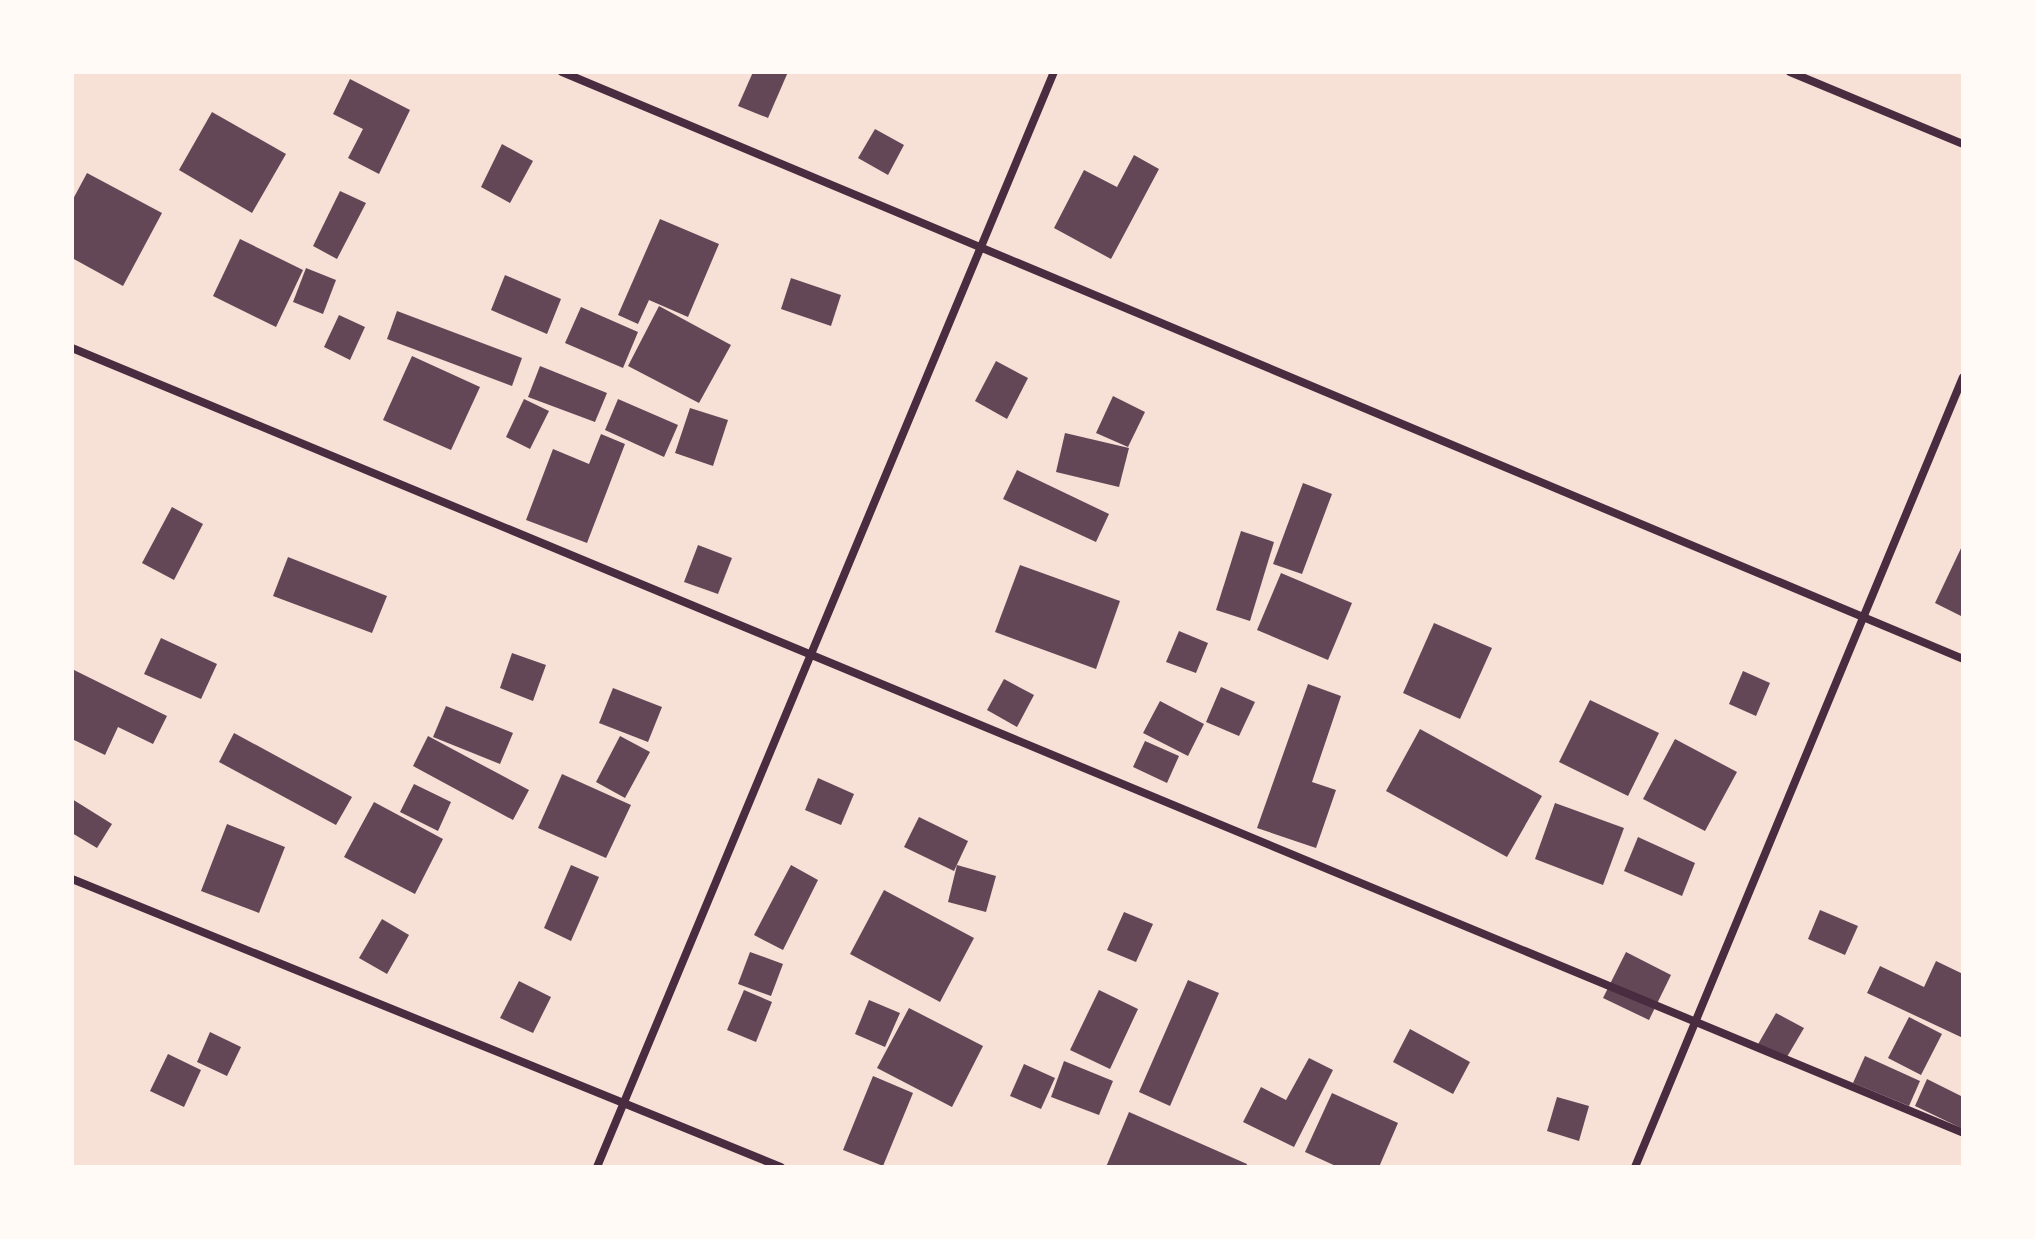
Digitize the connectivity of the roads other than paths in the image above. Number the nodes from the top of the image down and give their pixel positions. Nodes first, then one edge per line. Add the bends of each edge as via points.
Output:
1 (562, 72) edge
2 (1054, 72) edge
3 (1790, 72) edge
4 (1963, 144) edge
5 (980, 249) junction
6 (72, 348) edge
7 (1963, 377) edge
8 (1863, 617) junction
9 (812, 652) junction
10 (1963, 659) edge
11 (72, 879) edge
12 (1696, 1022) junction
13 (624, 1103) junction
14 (1963, 1133) edge
15 (597, 1167) edge
16 (781, 1167) edge
17 (1635, 1167) edge

1 - 5 street
2 - 5 street
3 - 4 street
5 - 8 street
5 - 9 street
6 - 9 street
7 - 8 street
8 - 10 street
8 - 12 street
9 - 12 street
9 - 13 street
11 - 13 street
12 - 14 street
12 - 17 street
13 - 15 street
13 - 16 street

